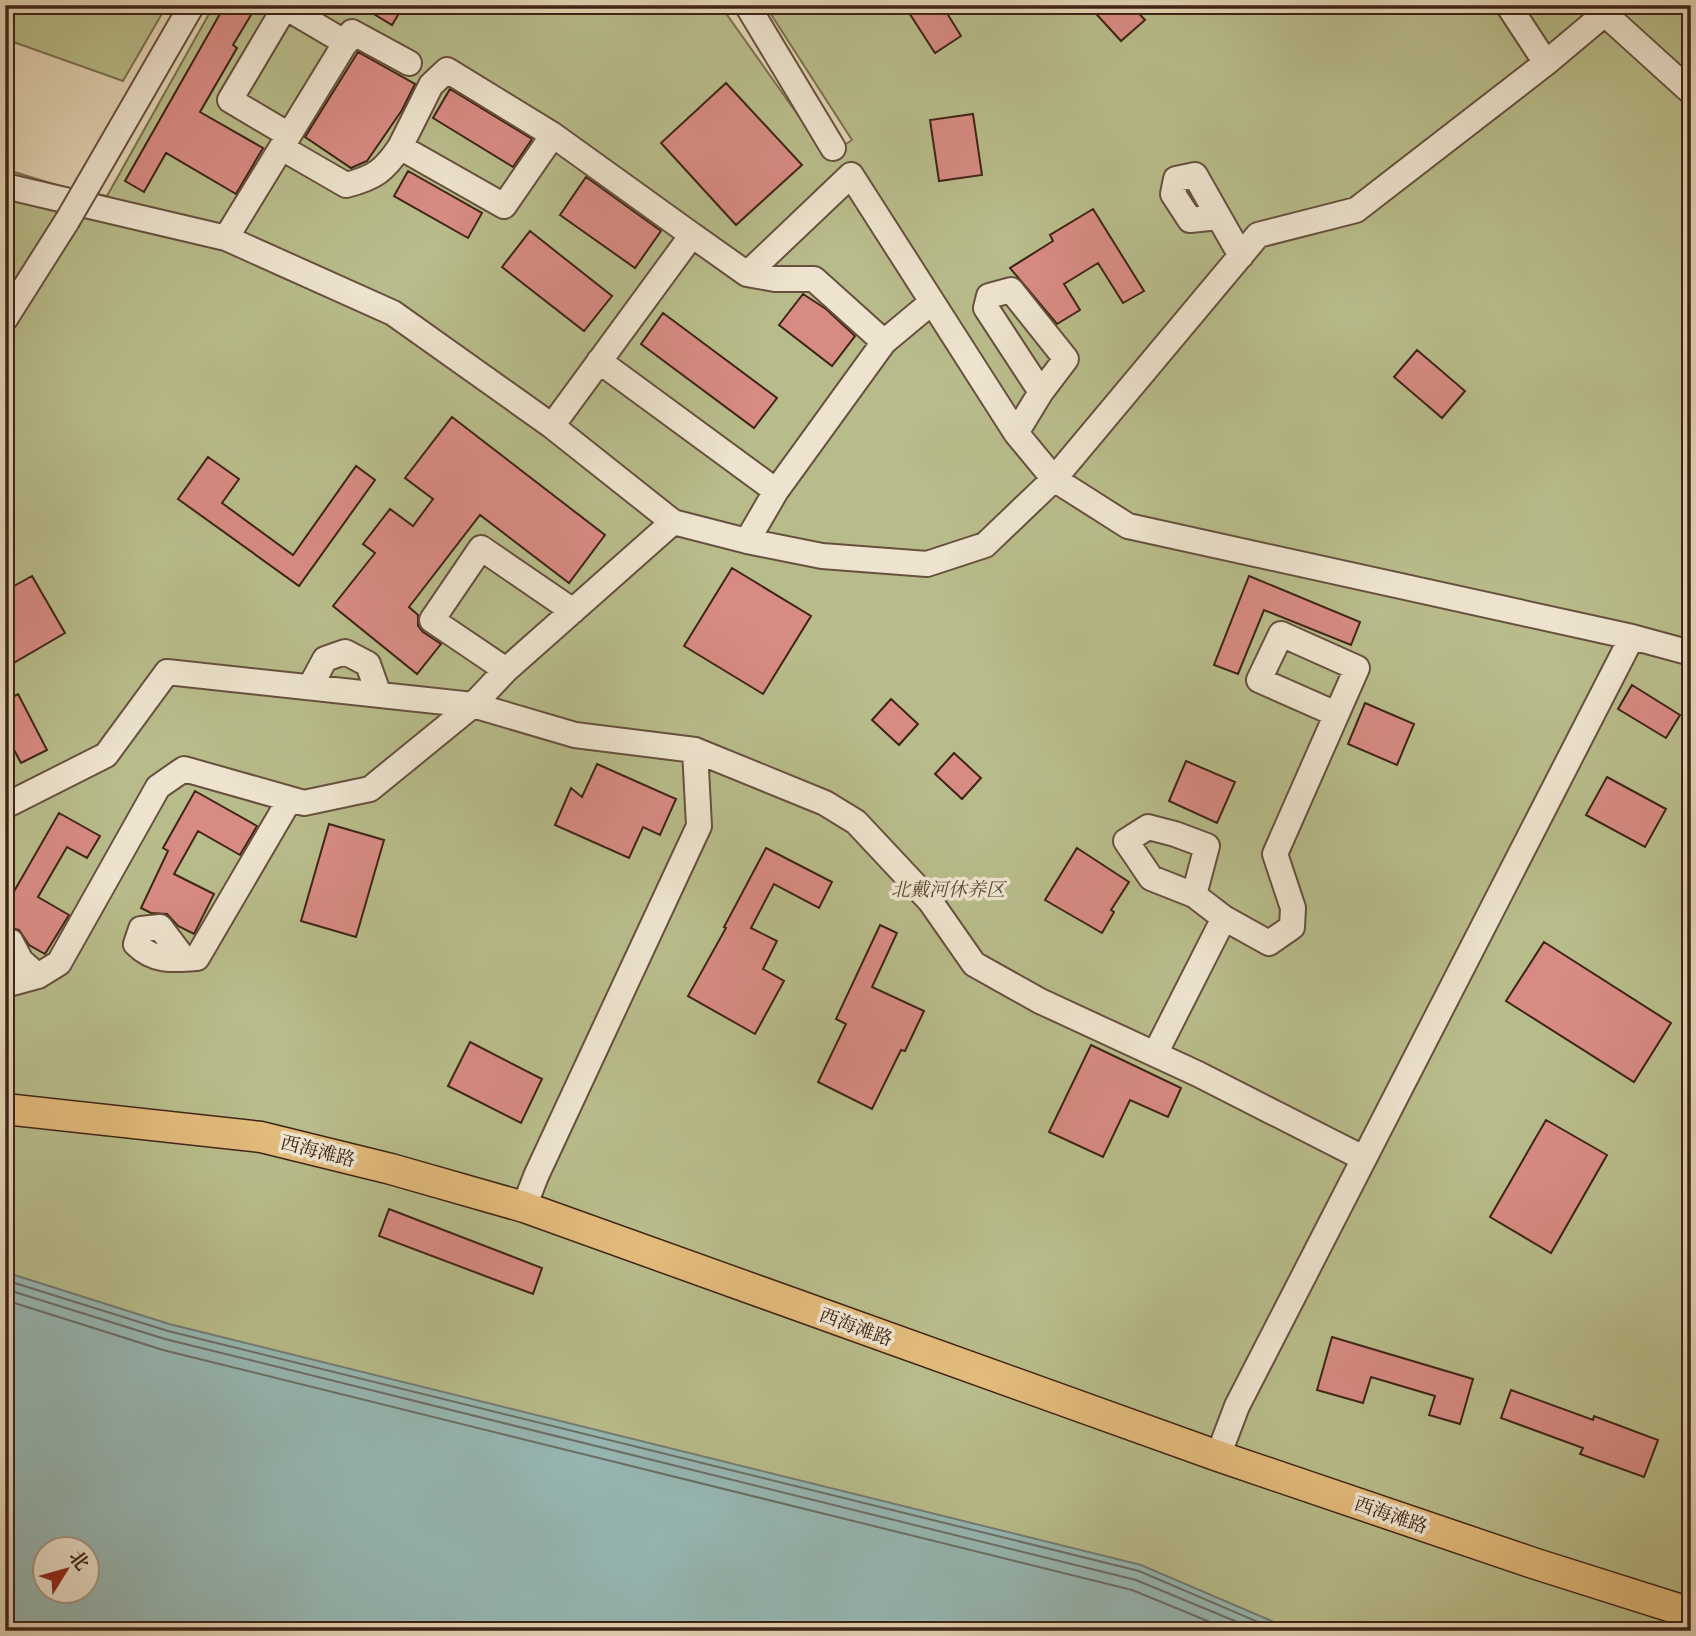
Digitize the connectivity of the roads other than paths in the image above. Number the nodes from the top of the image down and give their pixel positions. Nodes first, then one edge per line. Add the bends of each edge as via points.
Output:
1 (192, 5) edge
2 (747, 5) edge
3 (1508, 5) edge
4 (1610, 10) edge
5 (346, 43) junction
6 (409, 63) dead end
7 (1546, 63) junction
8 (1691, 92) edge
9 (554, 135) junction
10 (286, 141) junction
11 (400, 147) junction
12 (833, 148) dead end
13 (5, 186) edge
14 (1219, 217) dead end
15 (692, 234) junction
16 (226, 237) junction
17 (1241, 257) junction
18 (747, 274) junction
19 (932, 302) junction
20 (5, 319) edge
21 (884, 342) junction
22 (599, 361) junction
23 (1041, 392) dead end
24 (552, 426) junction
25 (1016, 433) junction
26 (1054, 479) junction
27 (776, 491) junction
28 (673, 523) junction
29 (747, 541) junction
30 (573, 611) junction
31 (1632, 637) junction
32 (1691, 653) edge
33 (506, 670) junction
34 (310, 687) junction
35 (379, 695) junction
36 (473, 705) junction
37 (1336, 714) dead end
38 (695, 750) junction
39 (290, 799) junction
40 (5, 806) edge
41 (1194, 895) dead end
42 (1224, 918) junction
43 (5, 942) edge
44 (184, 959) dead end
45 (38, 976) junction
46 (5, 985) edge
47 (1155, 1054) junction
48 (5, 1109) edge
49 (1363, 1158) junction
50 (524, 1207) junction
51 (1218, 1456) junction
52 (1691, 1614) edge

1 - 20 street, bridge
2 - 12 street
3 - 7 street
4 - 7 street
4 - 8 street
5 - 6 street via 352,32
5 - 10 street
5 - 10 street via 285,7 230,100
7 - 17 street via 1356,210 1258,235
9 - 11 street via 504,205
9 - 11 street via 447,70 431,85
9 - 15 street
10 - 11 street via 346,185 369,179 388,165
10 - 16 street
13 - 16 street
14 - 17 street
15 - 18 street
15 - 22 street
16 - 24 street via 393,313
17 - 26 street
18 - 19 street via 851,175
18 - 21 street via 814,279
19 - 21 street
19 - 25 street
21 - 27 street
22 - 24 street
22 - 27 street
23 - 25 street
24 - 28 street
25 - 26 street
26 - 29 street via 985,545 927,564 822,556
26 - 31 street via 1128,526
27 - 29 street
28 - 29 street
28 - 30 street
30 - 33 street
30 - 33 street via 481,548 432,620
31 - 32 street
31 - 49 street
33 - 36 street
34 - 35 street
34 - 35 street via 325,659 345,652 368,664
34 - 40 street via 167,672 106,755
35 - 36 street
36 - 38 street via 575,734
36 - 39 street via 370,789 304,803
37 - 42 street via 1275,854 1293,908 1292,927 1269,943
38 - 47 street via 825,803 856,822 930,901 974,964 1040,1001
38 - 50 street via 699,826
39 - 44 street via 197,958
39 - 45 street via 184,769 158,787 59,963
41 - 42 street
42 - 47 street
43 - 45 street via 11,942 21,961
45 - 46 street
47 - 49 street
48 - 50 main road, 西海滩路 via 261,1137
49 - 51 street via 1237,1406
50 - 51 main road, 西海滩路
51 - 52 main road, 西海滩路

